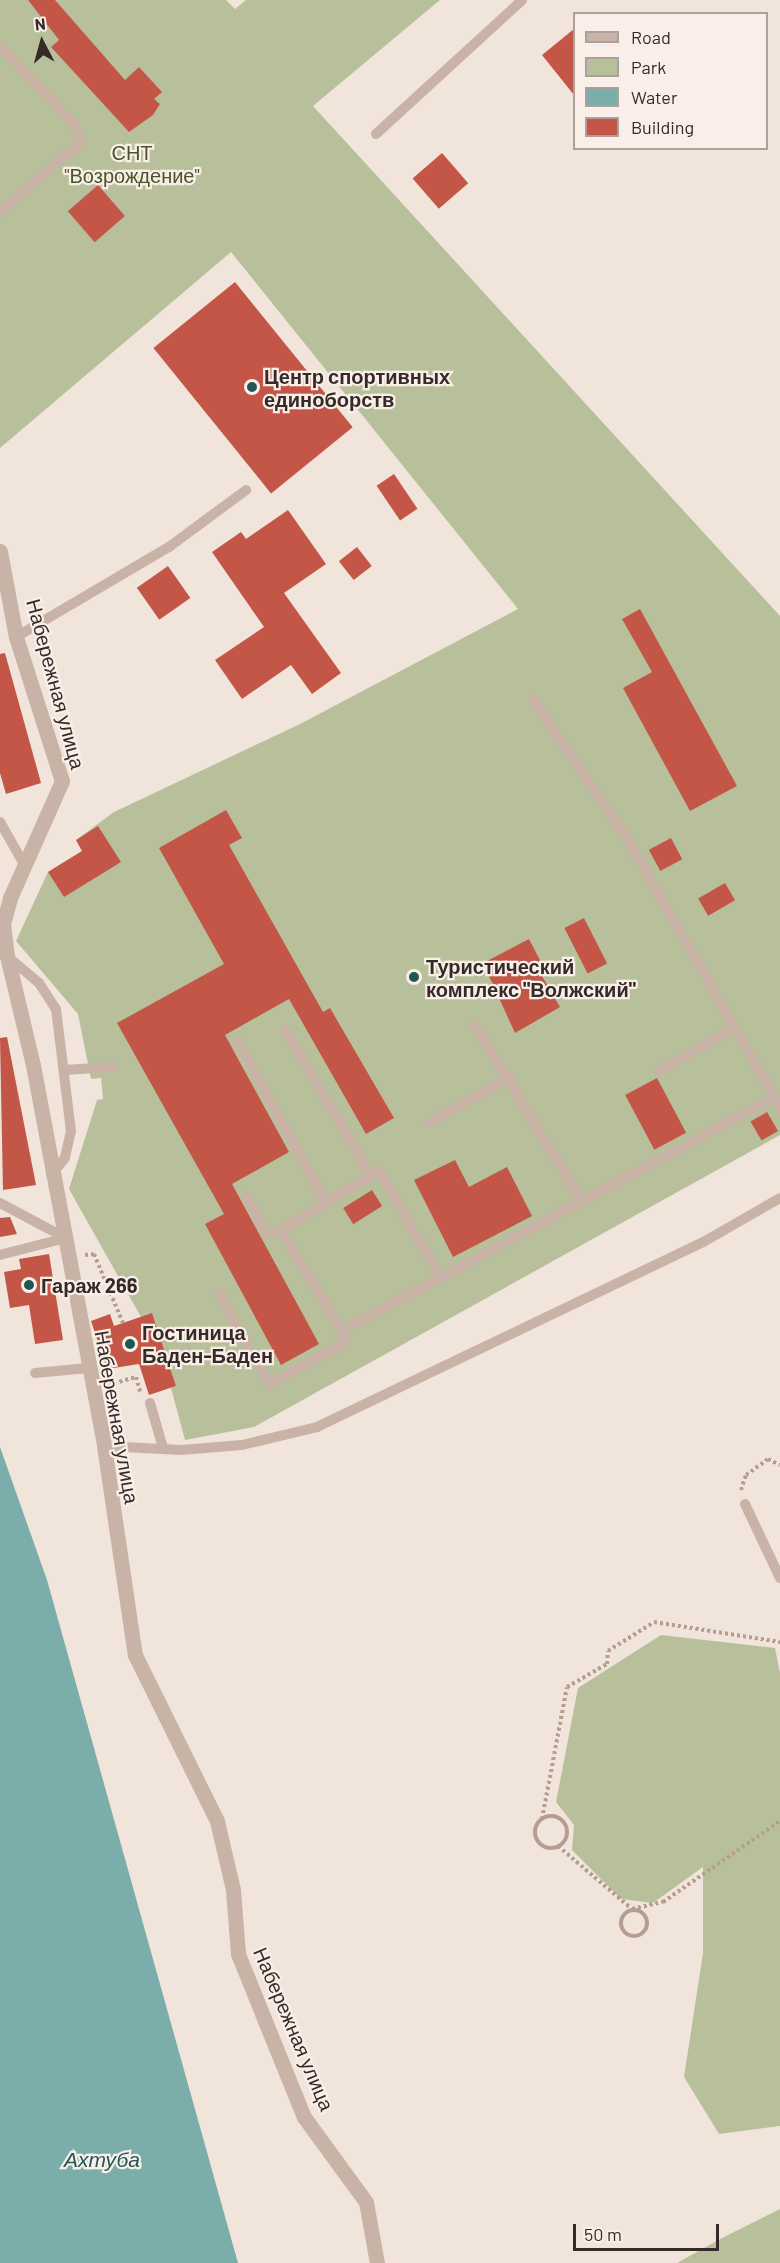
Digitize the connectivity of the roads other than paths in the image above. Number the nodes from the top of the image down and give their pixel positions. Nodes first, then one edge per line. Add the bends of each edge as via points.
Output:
1 (522, 0) edge
2 (0, 46) edge
3 (376, 134) dead end
4 (0, 212) edge
5 (246, 490) dead end
6 (0, 550) edge
7 (16, 637) junction
8 (533, 699) dead end
9 (0, 822) edge
10 (25, 866) junction
11 (3, 917) edge
12 (7, 956) junction
13 (475, 1025) dead end
14 (735, 1028) junction
15 (285, 1030) dead end
16 (238, 1042) dead end
17 (112, 1067) dead end
18 (63, 1070) junction
19 (659, 1071) dead end
20 (510, 1077) junction
21 (774, 1097) junction
22 (780, 1108) edge
23 (428, 1123) dead end
24 (51, 1176) junction
25 (371, 1176) junction
26 (246, 1196) dead end
27 (780, 1198) edge
28 (582, 1202) junction
29 (0, 1203) edge
30 (326, 1203) junction
31 (281, 1230) junction
32 (62, 1238) junction
33 (0, 1255) edge
34 (441, 1278) junction
35 (219, 1294) dead end
36 (342, 1331) junction
37 (88, 1368) junction
38 (35, 1373) dead end
39 (150, 1403) road end
40 (104, 1446) junction
41 (163, 1448) junction
42 (745, 1504) road end
43 (780, 1578) edge
44 (377, 2263) edge

1 - 3 lane
2 - 4 lane via 74,124 80,143
5 - 7 lane via 169,547
6 - 7 street, Набережная улица
7 - 10 street, Набережная улица via 62,781
8 - 14 lane via 627,838
9 - 10 lane
10 - 11 street, Набережная улица
11 - 12 street, Набережная улица
12 - 18 lane via 39,983 56,1009
12 - 24 street, Набережная улица
13 - 20 lane
14 - 19 lane
14 - 21 lane
15 - 25 lane
16 - 30 lane
17 - 18 lane
18 - 24 lane via 71,1131 65,1158
20 - 23 lane
20 - 28 lane
21 - 22 lane
21 - 28 lane
24 - 32 street, Набережная улица
25 - 30 lane
25 - 34 lane via 379,1171
26 - 31 lane via 266,1233
27 - 41 lane via 705,1241 317,1427 242,1445
28 - 34 lane
29 - 32 lane
30 - 31 lane
31 - 36 lane
32 - 33 lane
32 - 37 street, Набережная улица
34 - 36 lane
35 - 36 lane via 269,1384 345,1343
37 - 38 lane
37 - 40 street, Набережная улица
39 - 41 lane
40 - 41 lane
40 - 44 street, Набережная улица via 135,1655 217,1821 233,1890 238,1954 304,2117 366,2202
42 - 43 lane

